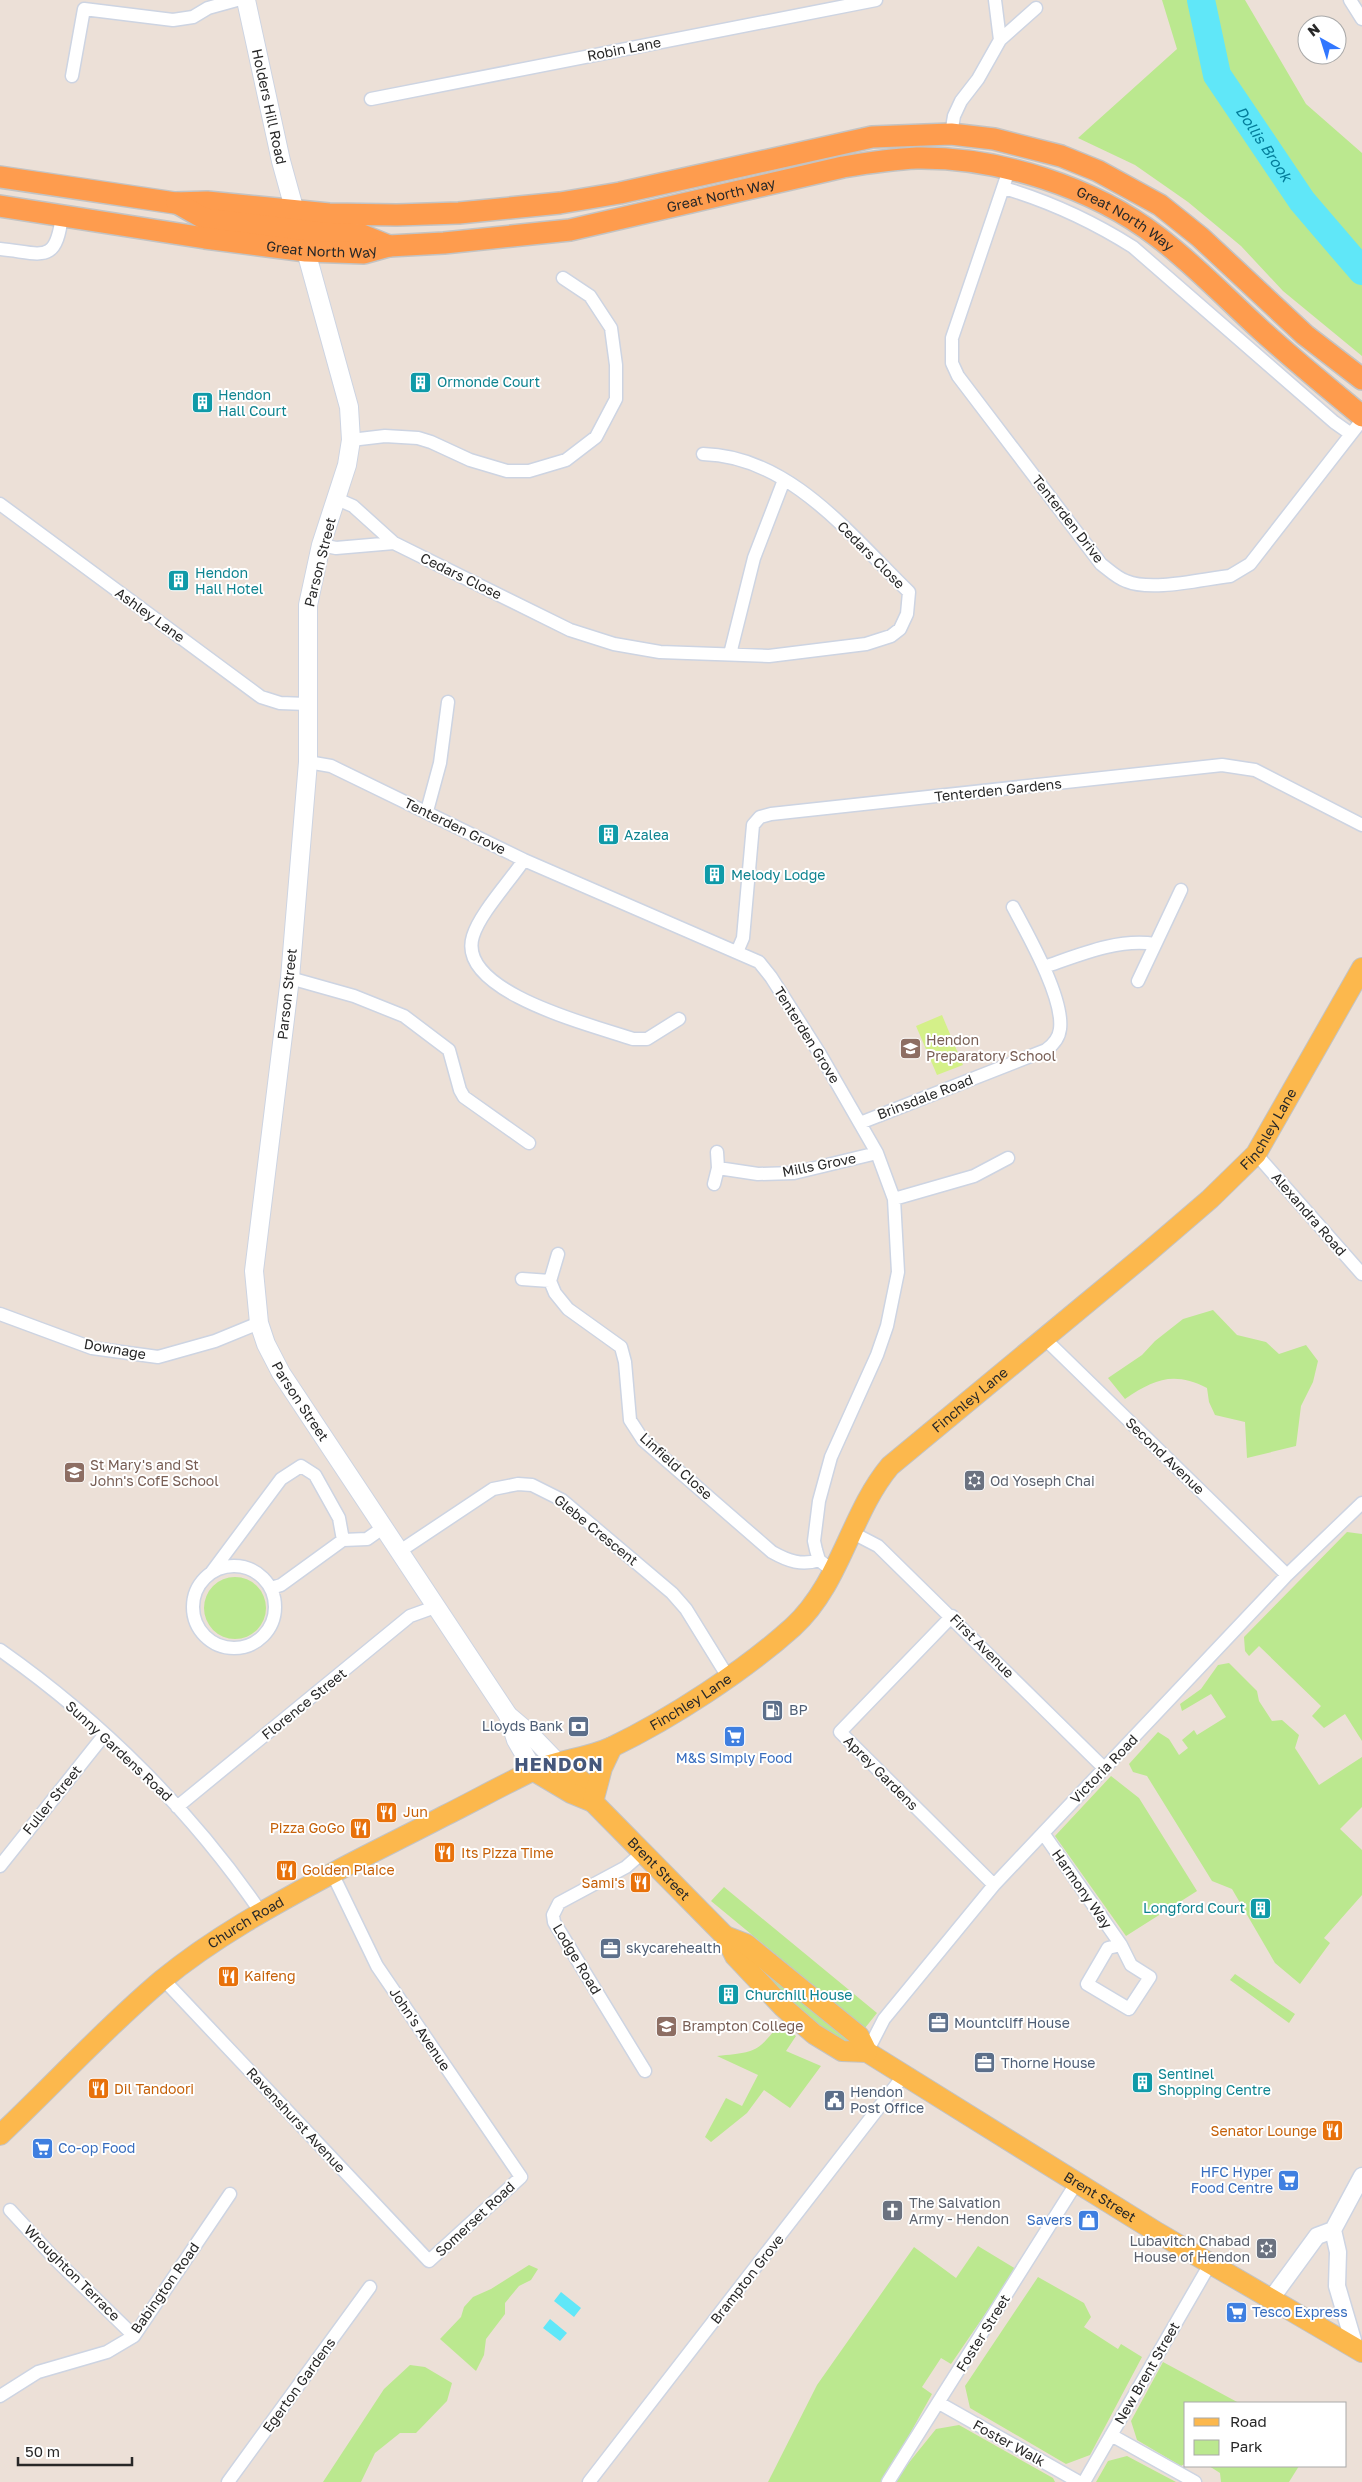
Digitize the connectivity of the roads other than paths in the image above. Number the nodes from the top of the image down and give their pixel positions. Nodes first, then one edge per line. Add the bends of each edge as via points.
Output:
1 (237, 0) edge
2 (246, 0) edge
3 (876, 0) edge
4 (995, 0) edge
5 (1350, 0) edge
6 (1036, 8) dead end
7 (1362, 19) edge
8 (1000, 40) junction
9 (72, 76) dead end
10 (371, 99) dead end
11 (952, 134) junction
12 (0, 177) edge
13 (1007, 179) junction
14 (0, 206) edge
15 (62, 216) junction
16 (298, 221) junction
17 (389, 246) junction
18 (0, 249) edge
19 (306, 251) junction
20 (563, 278) dead end
21 (1362, 379) edge
22 (1362, 416) edge
23 (1362, 420) edge
24 (1351, 434) junction
25 (351, 440) junction
26 (703, 454) dead end
27 (784, 480) junction
28 (337, 498) junction
29 (0, 504) edge
30 (394, 543) junction
31 (321, 545) junction
32 (730, 654) junction
33 (448, 702) dead end
34 (307, 704) junction
35 (308, 762) junction
36 (427, 811) junction
37 (1362, 825) edge
38 (524, 860) junction
39 (1181, 890) dead end
40 (1013, 907) dead end
41 (1155, 944) junction
42 (737, 952) junction
43 (1044, 967) junction
44 (1362, 968) edge
45 (290, 978) junction
46 (1138, 981) dead end
47 (679, 1018) dead end
48 (860, 1123) junction
49 (530, 1143) dead end
50 (716, 1152) dead end
51 (877, 1153) junction
52 (1256, 1154) junction
53 (1008, 1158) dead end
54 (718, 1168) junction
55 (714, 1184) dead end
56 (894, 1199) junction
57 (558, 1254) dead end
58 (1362, 1274) edge
59 (522, 1279) dead end
60 (550, 1281) junction
61 (0, 1314) edge
62 (259, 1323) junction
63 (1043, 1337) junction
64 (1362, 1503) edge
65 (384, 1527) junction
66 (852, 1533) junction
67 (343, 1540) junction
68 (400, 1551) junction
69 (826, 1566) junction
70 (211, 1573) junction
71 (1287, 1574) junction
72 (271, 1588) junction
73 (435, 1607) junction
74 (952, 1616) junction
75 (0, 1650) edge
76 (728, 1677) junction
77 (508, 1716) junction
78 (105, 1734) junction
79 (612, 1747) junction
80 (559, 1764) junction
81 (1104, 1768) junction
82 (534, 1771) junction
83 (593, 1802) junction
84 (177, 1807) junction
85 (1043, 1833) junction
86 (642, 1853) junction
87 (0, 1866) edge
88 (332, 1873) junction
89 (994, 1885) junction
90 (262, 1914) junction
91 (1121, 1945) junction
92 (163, 1979) junction
93 (867, 2052) junction
94 (645, 2071) dead end
95 (904, 2075) junction
96 (0, 2134) edge
97 (1362, 2176) edge
98 (521, 2177) joint
99 (1077, 2182) junction
100 (230, 2194) dead end
101 (10, 2210) dead end
102 (1333, 2230) junction
103 (429, 2261) joint
104 (1210, 2264) junction
105 (370, 2287) dead end
106 (1271, 2299) junction
107 (134, 2336) junction
108 (1358, 2349) edge
109 (0, 2396) edge
110 (939, 2403) junction
111 (1111, 2435) junction
112 (228, 2482) edge
113 (589, 2482) edge
114 (888, 2482) edge
115 (1079, 2482) edge
116 (1084, 2482) edge
117 (1195, 2482) edge

1 - 9 street via 208,8 192,17 173,20 84,9
2 - 16 main road, Holders Hill Road via 281,161
3 - 10 street, Robin Lane
4 - 8 street
5 - 7 street
6 - 8 street
8 - 11 street via 961,101 954,116
11 - 16 highway, Great North Way via 902,134 840,142 620,192 501,210
11 - 21 highway, Great North Way via 994,139 1061,156 1134,189 1200,237 1305,335
12 - 16 highway, Great North Way via 175,203 207,202
13 - 17 highway, Great North Way via 952,159 887,160 842,167 570,230
13 - 22 highway, Great North Way via 1040,177 1075,190 1123,214 1157,236
13 - 24 street, Great North Way via 1133,247
13 - 24 street, Tenterden Drive via 952,338 952,363 964,384 1101,564 1112,573 1139,585 1154,585 1230,576 1241,571 1250,564
14 - 15 highway, Great North Way
15 - 18 street via 60,238 55,248 45,254
15 - 19 highway, Great North Way
16 - 17 highway via 362,235
16 - 19 main road, Parson Street
17 - 19 highway, Great North Way via 364,252
19 - 25 main road, Parson Street via 349,407
20 - 25 street via 590,296 611,328 616,365 616,399 596,437 566,460 529,471 507,471 470,460 418,438 385,436
23 - 24 street, Tenterden Drive
25 - 28 main road, Parson Street
26 - 27 street, Cedars Close via 730,457 770,470
27 - 32 street via 754,558
27 - 32 street, Cedars Close via 811,496 908,592 907,614 896,633 866,644 769,656
28 - 30 street, Cedars Close via 353,506
28 - 31 main road, Parson Street
29 - 34 street, Ashley Lane via 261,697 280,703
30 - 31 street via 336,548
30 - 32 street, Cedars Close via 570,630 614,644 660,652
31 - 34 main road, Parson Street via 308,605
33 - 36 street via 440,762
34 - 35 main road, Parson Street
35 - 36 street, Tenterden Grove via 331,766
35 - 45 main road, Parson Street
36 - 38 street, Tenterden Grove
37 - 42 street, Tenterden Gardens via 1255,770 1222,765 771,814 760,817 753,825 743,938
38 - 42 street, Tenterden Grove
38 - 47 street via 477,925 471,948 480,970 532,1005 633,1039 647,1039
39 - 41 street
40 - 43 street, Brinsdale Road
41 - 43 street via 1123,943
41 - 46 street
42 - 48 street, Tenterden Grove via 766,969
43 - 48 street, Brinsdale Road via 1059,1015 1060,1029 1053,1045
44 - 52 main road, Finchley Lane
45 - 49 street via 354,996 404,1016 449,1050 464,1097
45 - 62 main road, Parson Street via 254,1271
48 - 51 street, Tenterden Grove
50 - 54 street
51 - 54 street, Mills Grove via 794,1173 758,1174
51 - 56 street, Tenterden Grove
52 - 58 street, Alexandra Road
52 - 63 main road, Finchley Lane via 1210,1199
53 - 56 street via 974,1176
54 - 55 street
56 - 69 street, Tenterden Grove via 898,1272 887,1326 822,1485 814,1541
57 - 60 street
59 - 60 street
60 - 69 street, Linfield Close via 562,1304 620,1347 625,1362 630,1420 643,1440 772,1552 784,1559
61 - 62 street, Downage via 92,1348 158,1357 215,1341
62 - 65 main road, Parson Street via 281,1373
63 - 66 main road, Finchley Lane via 890,1466 871,1491
63 - 71 street, Second Avenue
64 - 71 street, Victoria Road
65 - 67 street via 367,1538
65 - 68 main road, Parson Street
66 - 69 main road, Finchley Lane
66 - 74 street, First Avenue via 878,1546
67 - 70 street via 339,1518 315,1475 301,1466 281,1479
67 - 72 street via 282,1585
68 - 73 main road, Parson Street
68 - 76 street, Glebe Crescent via 493,1489 532,1485 562,1500 672,1593 686,1609
69 - 76 main road, Finchley Lane via 816,1601 794,1626
70 - 72 street via 236,1566 250,1569 262,1576
70 - 72 street via 196,1593 193,1607 203,1633 218,1645 239,1647 259,1640 270,1627 275,1614
71 - 81 street, Victoria Road
73 - 77 main road, Parson Street
73 - 84 street, Florence Street via 410,1616
74 - 81 street, First Avenue
74 - 89 street, Aprey Gardens via 840,1732
75 - 78 street, Sunny Gardens Road via 38,1677
76 - 79 main road, Finchley Lane via 674,1713
77 - 80 main road, Parson Street
77 - 82 main road, Parson Street via 516,1740
78 - 84 street, Sunny Gardens Road
78 - 87 street, Fuller Street
79 - 80 main road, Finchley Lane
79 - 83 main road via 602,1768
80 - 82 main road, Finchley Lane
80 - 83 main road, Brent Street via 583,1782
81 - 85 street, Victoria Road
82 - 83 main road, Brent Street
82 - 88 main road, Church Road
83 - 86 main road, Brent Street
84 - 90 street, Sunny Gardens Road
85 - 89 street, Victoria Road
85 - 91 street, Harmony Way
86 - 93 main road, Brent Street via 726,1936 746,1944 858,2036
86 - 94 street, Lodge Road via 626,1867 559,1903 553,1915 554,1922
88 - 90 main road, Church Road
88 - 98 street, John's Avenue via 378,1966
89 - 93 street, Victoria Road via 884,2019
90 - 92 main road, Church Road via 200,1951
91 - 91 street, Harmony Way via 1131,1965 1150,1977 1129,2009 1087,1984 1108,1948
92 - 96 main road, Church Road
92 - 103 street, Ravenshurst Avenue
93 - 95 main road, Brent Street
95 - 99 main road, Brent Street
95 - 113 street, Brampton Grove
97 - 102 street
98 - 103 street, Somerset Road
99 - 104 main road, Brent Street
99 - 110 street, Foster Street
100 - 107 street, Babington Road
101 - 107 street, Wroughton Terrace
102 - 106 street via 1317,2236
102 - 108 street via 1338,2252 1337,2286
104 - 106 main road, Brent Street
104 - 111 street, New Brent Street
105 - 112 street, Egerton Gardens
106 - 108 main road, Brent Street
107 - 109 street, Babington Road via 107,2352 38,2372
110 - 114 street, Foster Street
110 - 115 street, Foster Walk
111 - 116 street, New Brent Street
111 - 117 street

